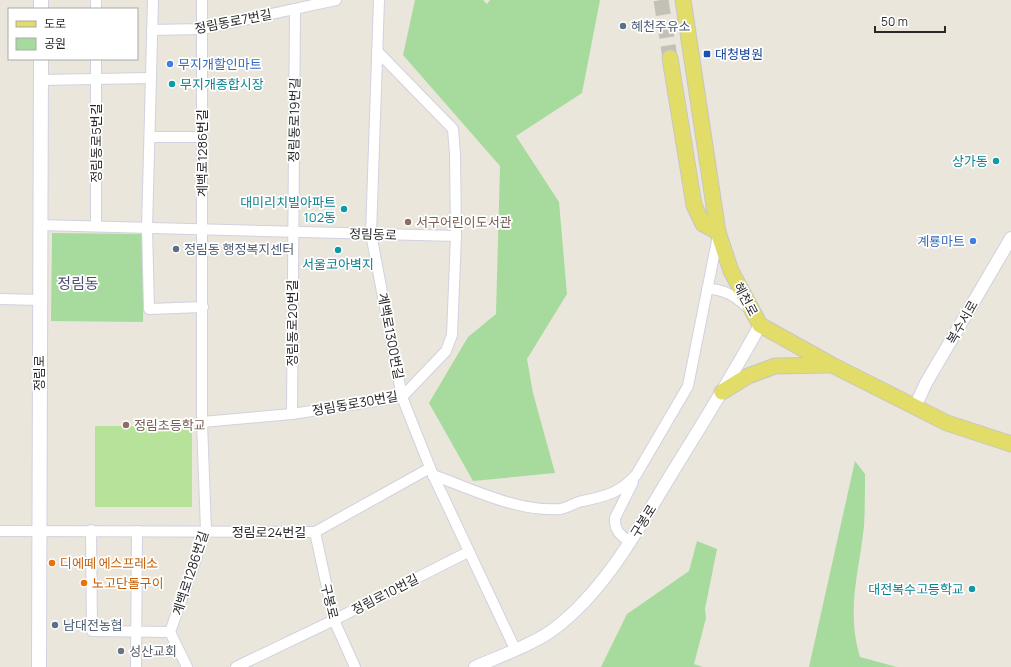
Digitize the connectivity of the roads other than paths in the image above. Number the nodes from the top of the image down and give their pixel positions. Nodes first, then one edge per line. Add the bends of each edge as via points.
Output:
1 (153, 0) edge
2 (202, 0) edge
3 (336, 0) edge
4 (379, 0) edge
5 (683, 0) edge
6 (295, 9) junction
7 (202, 29) junction
8 (152, 30) junction
9 (377, 51) junction
10 (670, 58) tunnel mouth
11 (41, 60) edge
12 (96, 60) edge
13 (151, 78) junction
14 (96, 79) junction
15 (40, 80) junction
16 (150, 137) junction
17 (203, 137) junction
18 (40, 225) junction
19 (96, 226) junction
20 (147, 228) junction
21 (202, 229) junction
22 (293, 231) junction
23 (718, 232) junction
24 (371, 234) junction
25 (456, 236) junction
26 (1011, 238) edge
27 (708, 289) junction
28 (0, 299) edge
29 (39, 300) junction
30 (203, 307) junction
31 (757, 319) junction
32 (832, 365) junction
33 (722, 392) junction
34 (402, 397) junction
35 (914, 407) junction
36 (292, 414) junction
37 (202, 422) junction
38 (1011, 444) edge
39 (432, 471) junction
40 (636, 475) junction
41 (91, 530) junction
42 (0, 531) edge
43 (39, 531) junction
44 (136, 531) junction
45 (206, 531) junction
46 (315, 532) junction
47 (630, 542) junction
48 (468, 552) junction
49 (334, 620) junction
50 (136, 632) junction
51 (170, 632) junction
52 (515, 650) junction
53 (39, 667) edge
54 (136, 667) edge
55 (187, 667) edge
56 (236, 667) edge
57 (355, 667) edge
58 (475, 667) edge

1 - 8 street
2 - 7 street, 계백로1286번길
3 - 6 street, 정림동로7번길
4 - 9 street, 계백로1300번길
5 - 23 main road, 혜천로
6 - 7 street, 정림동로7번길
6 - 22 street, 정림동로19번길
7 - 8 street, 정림동로7번길
7 - 17 street, 계백로1286번길
8 - 13 street
9 - 24 street, 계백로1300번길
9 - 25 street via 453,129
10 - 23 main road via 694,205 703,224
11 - 15 main road, 정림로
12 - 14 street, 정림동로5번길
13 - 14 street
13 - 16 street
14 - 15 street
14 - 19 street, 정림동로5번길
15 - 18 main road, 정림로
16 - 17 street
16 - 20 street
17 - 21 street, 계백로1286번길
18 - 19 street, 정림동로
18 - 29 main road, 정림로
19 - 20 street, 정림동로
20 - 21 street, 정림동로
20 - 30 street via 149,309
21 - 22 street, 정림동로
21 - 30 street, 계백로1286번길
22 - 24 street, 정림동로
22 - 36 street, 정림동로20번길
23 - 27 street
23 - 31 main road, 혜천로 via 732,271
24 - 25 street, 정림동로
24 - 34 street, 계백로1300번길
25 - 34 street, 정림동로30번길 via 452,335 446,351
26 - 35 street, 복수서로
27 - 31 street via 729,293
27 - 40 street via 688,386
28 - 29 street
29 - 43 main road, 정림로
30 - 37 street, 계백로1286번길
31 - 32 main road, 혜천로
31 - 33 street, 구봉로
32 - 33 main road via 775,366 748,376
32 - 35 main road, 혜천로
33 - 47 street, 구봉로
34 - 36 street, 정림동로30번길
34 - 39 street, 계백로1300번길
35 - 38 main road, 혜천로 via 947,423
36 - 37 street, 정림동로30번길
37 - 45 street, 계백로1286번길
39 - 40 street via 511,503 544,509 562,509 581,501 604,497 626,485
39 - 46 street, 정림로24번길
39 - 48 street, 계백로1300번길
40 - 47 street via 614,525 619,534
41 - 43 street, 정림로24번길
41 - 44 street, 정림로24번길
41 - 50 street via 92,631
42 - 43 street, 정림로24번길
43 - 53 main road, 정림로
44 - 45 street, 정림로24번길
44 - 50 street
45 - 46 street, 정림로24번길
45 - 51 street, 계백로1286번길
46 - 49 street, 구봉로
47 - 52 street, 구봉로 via 579,606 553,629
48 - 49 street, 정림로10번길
48 - 52 street, 계백로1300번길
49 - 56 street, 정림로10번길
49 - 57 street, 구봉로
50 - 51 street
50 - 54 street
51 - 55 street, 계백로1286번길
52 - 58 street, 구봉로

